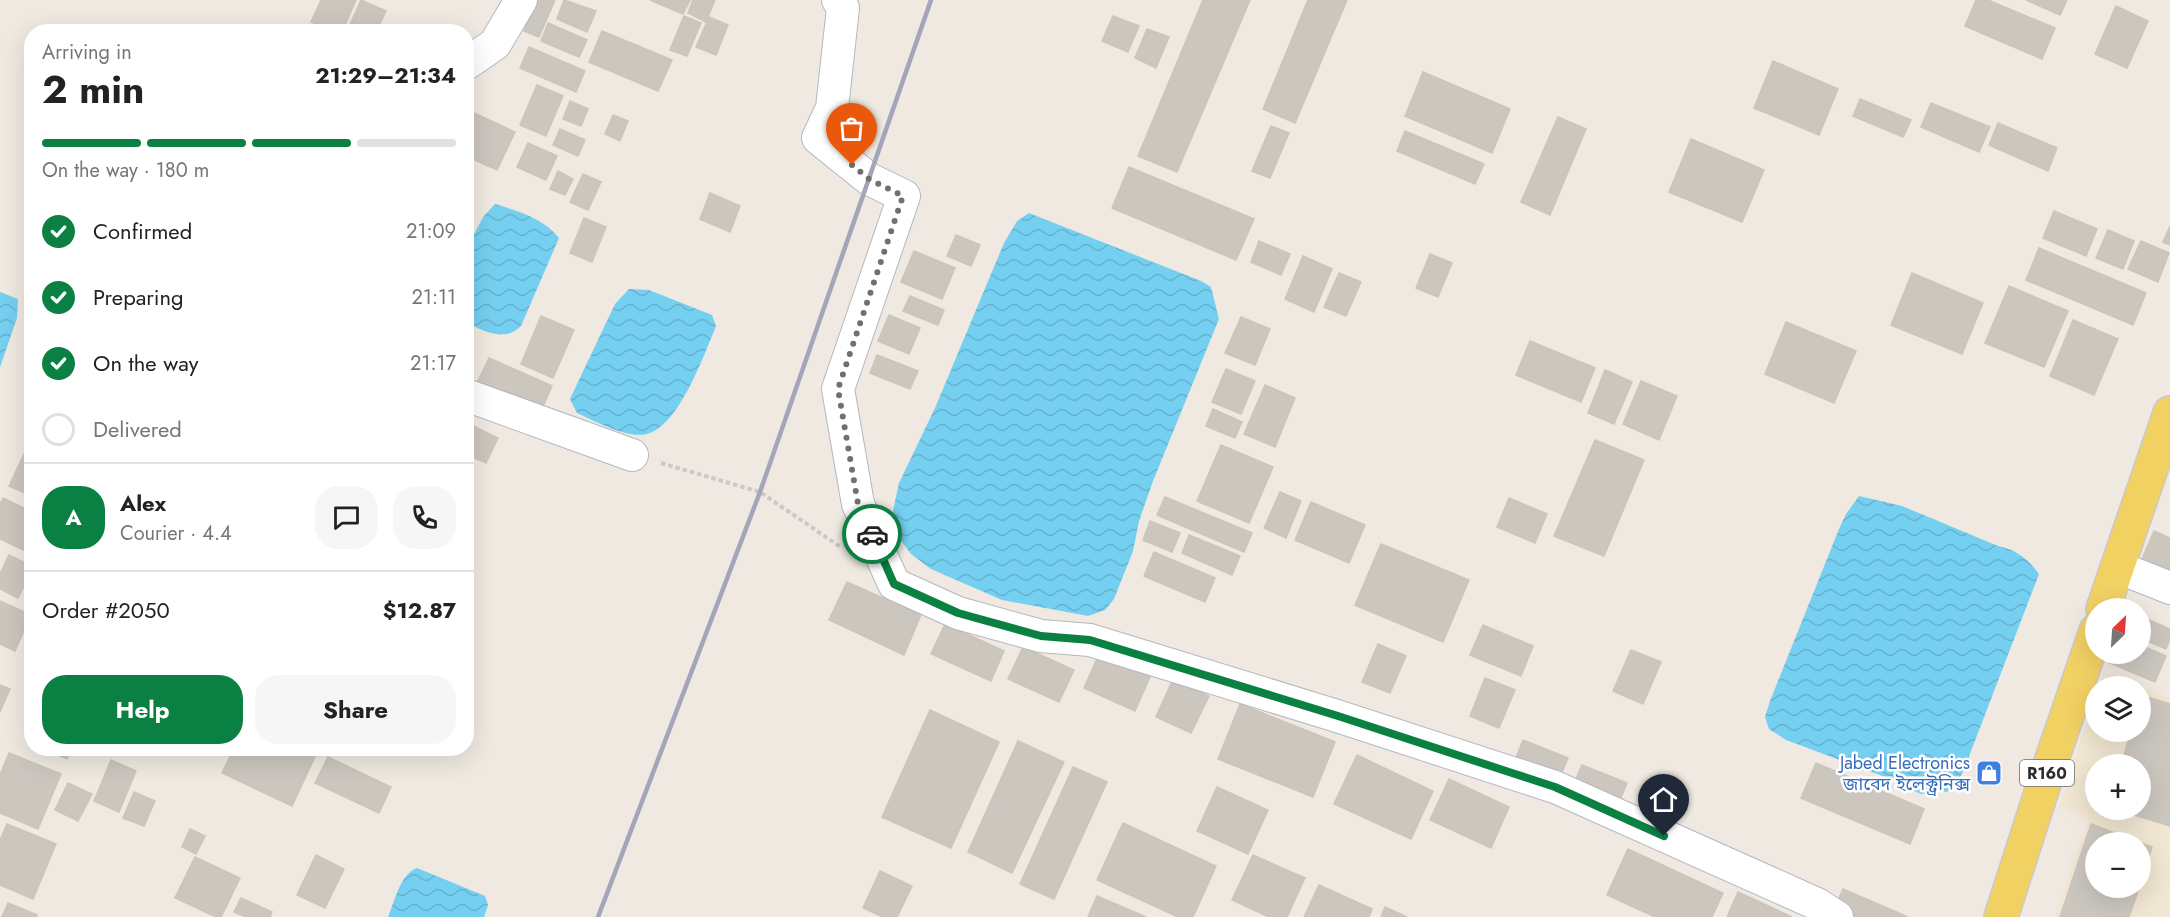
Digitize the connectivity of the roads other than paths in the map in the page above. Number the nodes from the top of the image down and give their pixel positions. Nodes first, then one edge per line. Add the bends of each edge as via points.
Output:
1 (521, 0) edge
2 (837, 0) edge
3 (474, 58) edge
4 (474, 398) edge
5 (2170, 413) edge
6 (632, 454) road end
7 (2117, 567) junction
8 (2170, 588) edge
9 (2107, 598) edge
10 (2085, 662) edge
11 (1837, 917) edge
12 (2001, 917) edge

1 - 3 street via 495,44
2 - 11 street via 843,9 832,108 818,138 869,179 903,196 838,389 858,504 894,584 958,613 1041,636 1090,640 1555,787 1817,904
4 - 6 street
5 - 7 main road
7 - 8 street
7 - 9 main road
10 - 12 main road, R160

